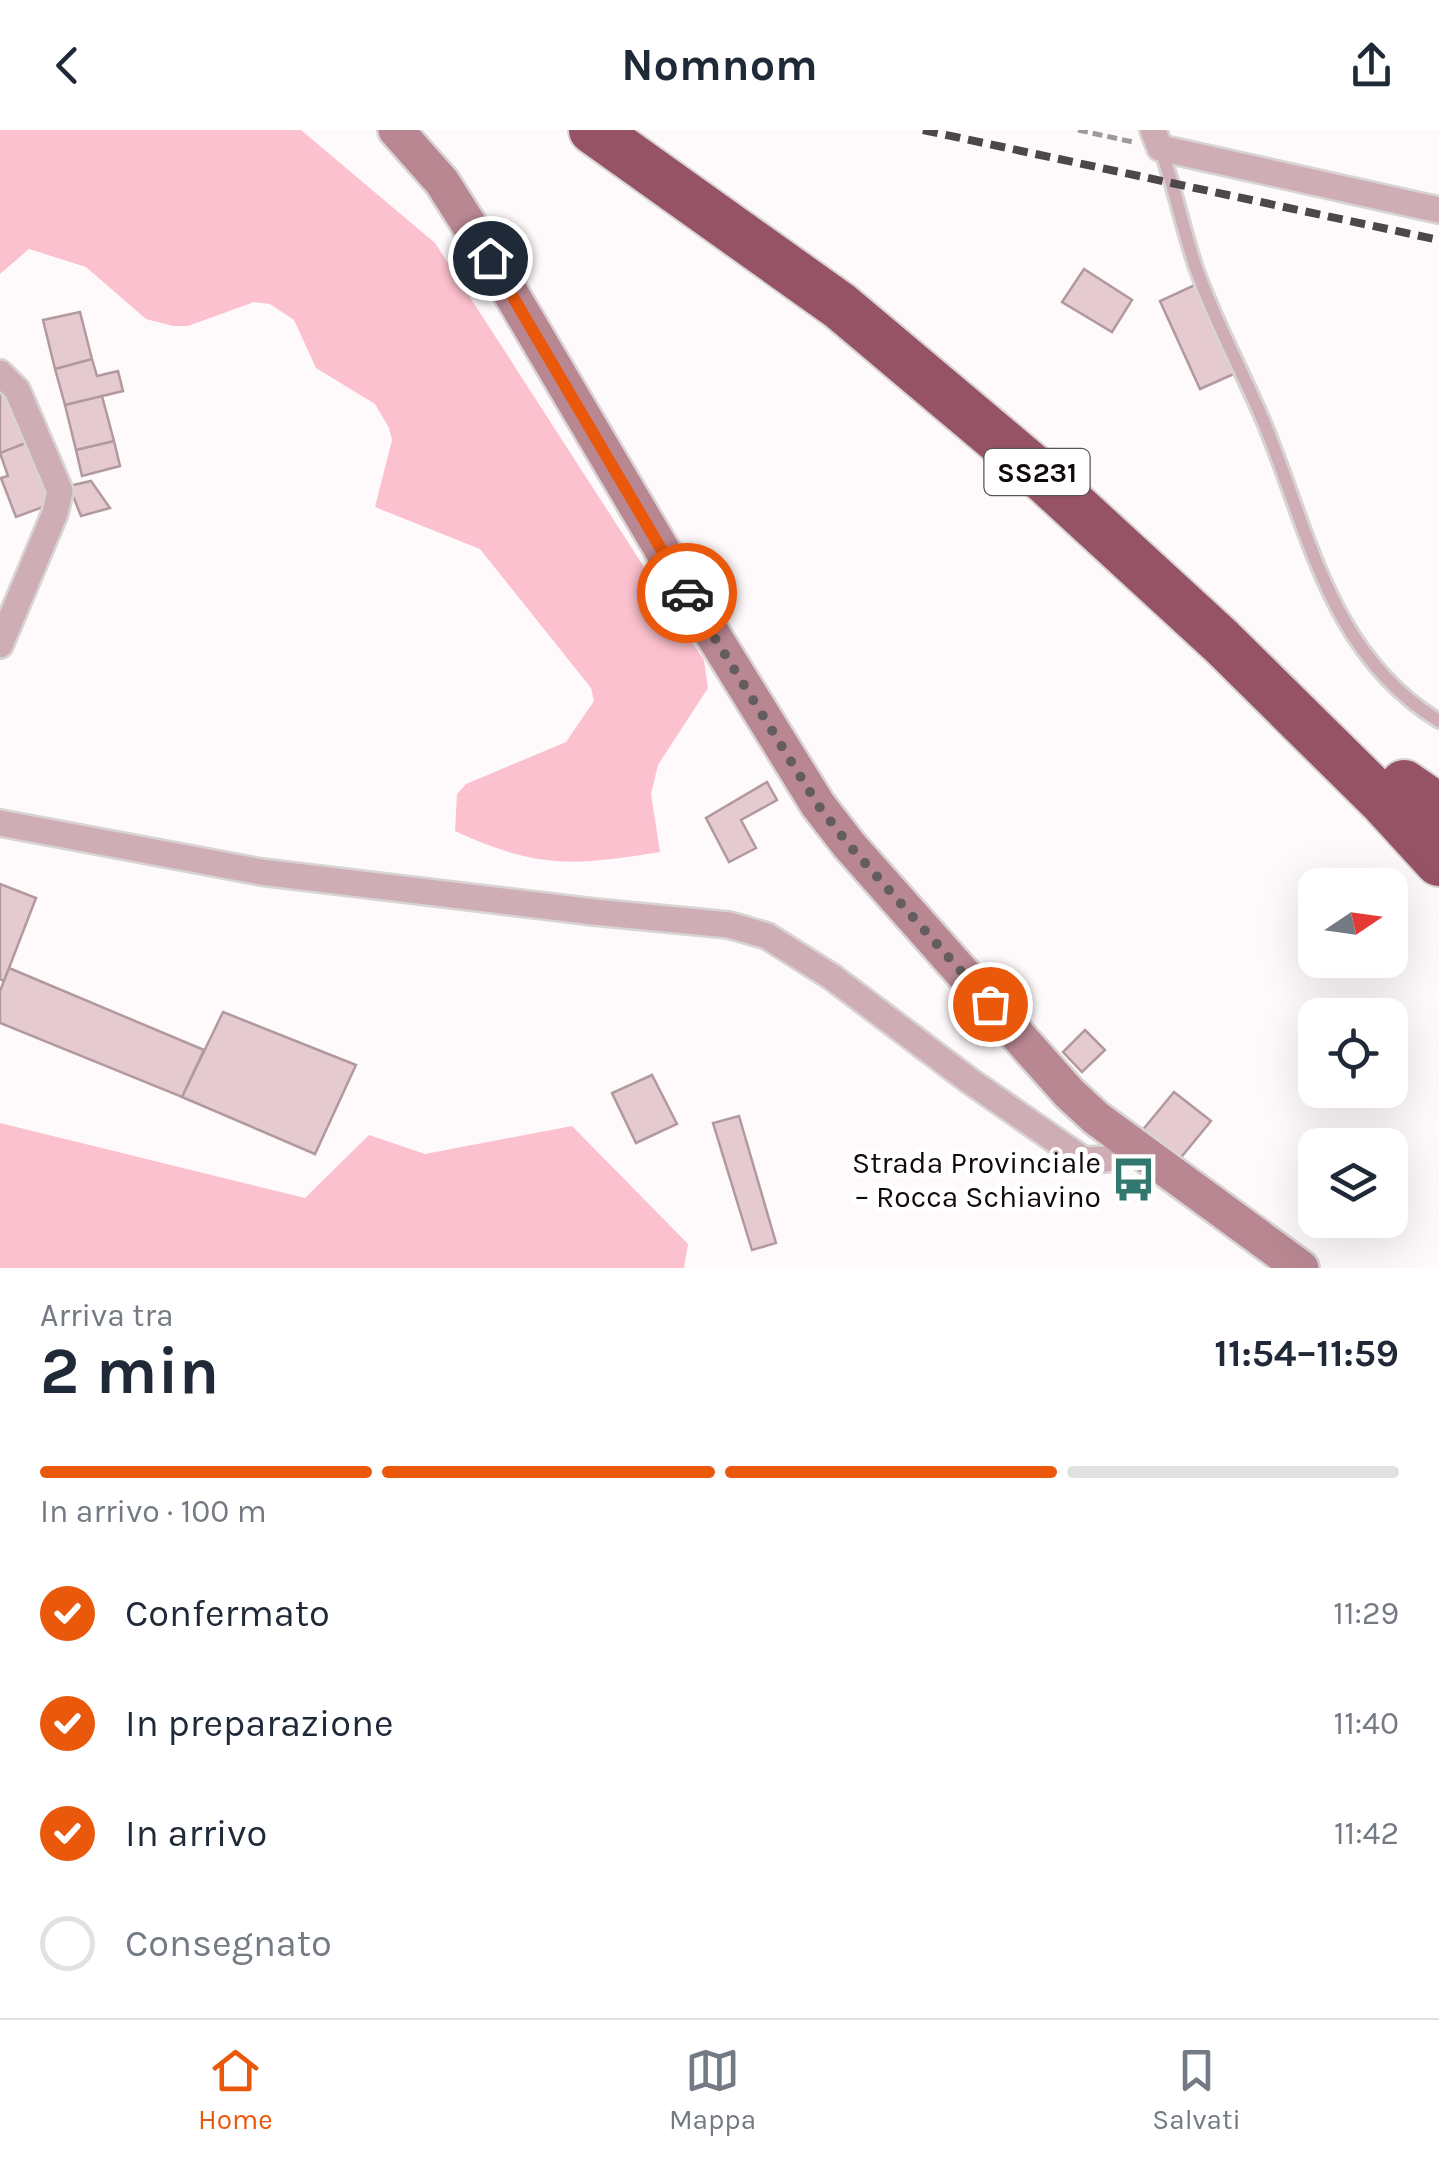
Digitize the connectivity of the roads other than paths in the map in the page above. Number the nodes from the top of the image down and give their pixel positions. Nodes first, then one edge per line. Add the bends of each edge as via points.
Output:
1 (396, 130) edge
2 (593, 130) edge
3 (645, 130) edge
4 (1156, 139) edge
5 (1439, 210) edge
6 (0, 373) edge
7 (0, 644) edge
8 (1439, 721) edge
9 (1422, 796) edge
10 (1439, 822) edge
11 (0, 823) edge
12 (1439, 862) edge
13 (1132, 1144) junction
14 (1301, 1268) edge

1 - 13 main road via 442,182 490,258 818,805 1041,1062
2 - 12 highway, SS231 via 840,306 1036,471 1222,640
3 - 9 highway, SS231 via 860,283 1059,451
4 - 5 street
4 - 8 lane via 1196,266 1348,632 1377,669
6 - 7 street via 16,390 60,491
9 - 10 highway, SS231
11 - 13 street via 261,872 729,924 768,936 832,977 1084,1160 1107,1159
13 - 14 main road

